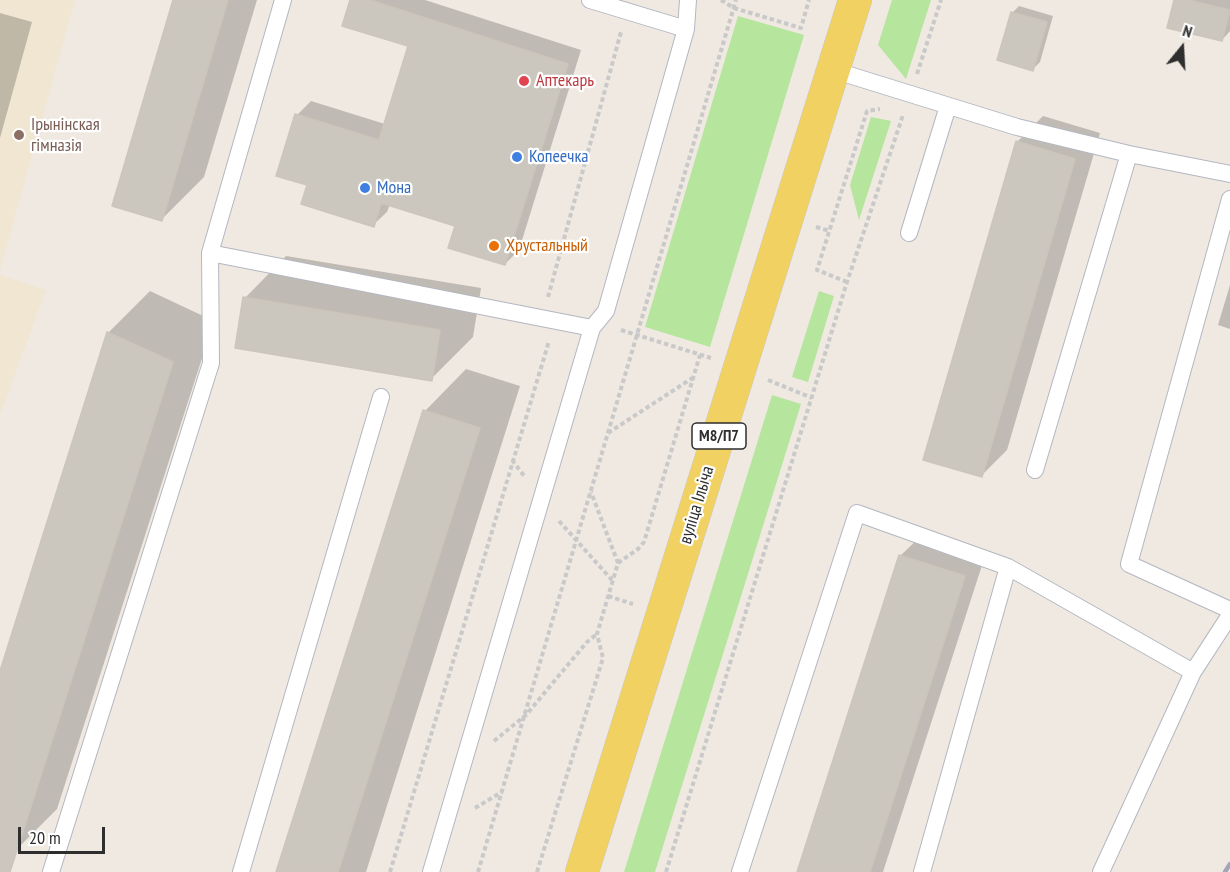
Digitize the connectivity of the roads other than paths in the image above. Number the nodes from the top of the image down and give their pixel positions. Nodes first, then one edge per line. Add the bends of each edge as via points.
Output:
1 (283, 0) edge
2 (590, 0) edge
3 (688, 0) edge
4 (855, 0) edge
5 (686, 29) junction
6 (833, 70) junction
7 (948, 106) junction
8 (1130, 154) junction
9 (1230, 174) edge
10 (1230, 199) edge
11 (909, 233) dead end
12 (210, 253) junction
13 (592, 328) junction
14 (381, 397) dead end
15 (1035, 470) dead end
16 (1008, 567) junction
17 (1230, 610) edge
18 (1230, 615) edge
19 (1193, 672) junction
20 (51, 872) edge
21 (241, 872) edge
22 (431, 872) edge
23 (582, 872) edge
24 (741, 872) edge
25 (922, 872) edge
26 (1101, 872) edge

1 - 12 lane
2 - 5 lane
3 - 5 lane
4 - 6 main road, вуліца Ільіча / М8/П7
5 - 13 lane via 606,311
6 - 7 lane
6 - 23 main road, вуліца Ільіча / М8/П7
7 - 8 lane
7 - 11 lane
8 - 9 lane
8 - 15 lane
10 - 17 lane via 1129,564
12 - 13 lane
12 - 20 lane via 211,363
13 - 22 lane
14 - 21 lane
16 - 19 lane
16 - 24 lane via 857,513
16 - 25 lane
18 - 19 lane
19 - 26 lane

